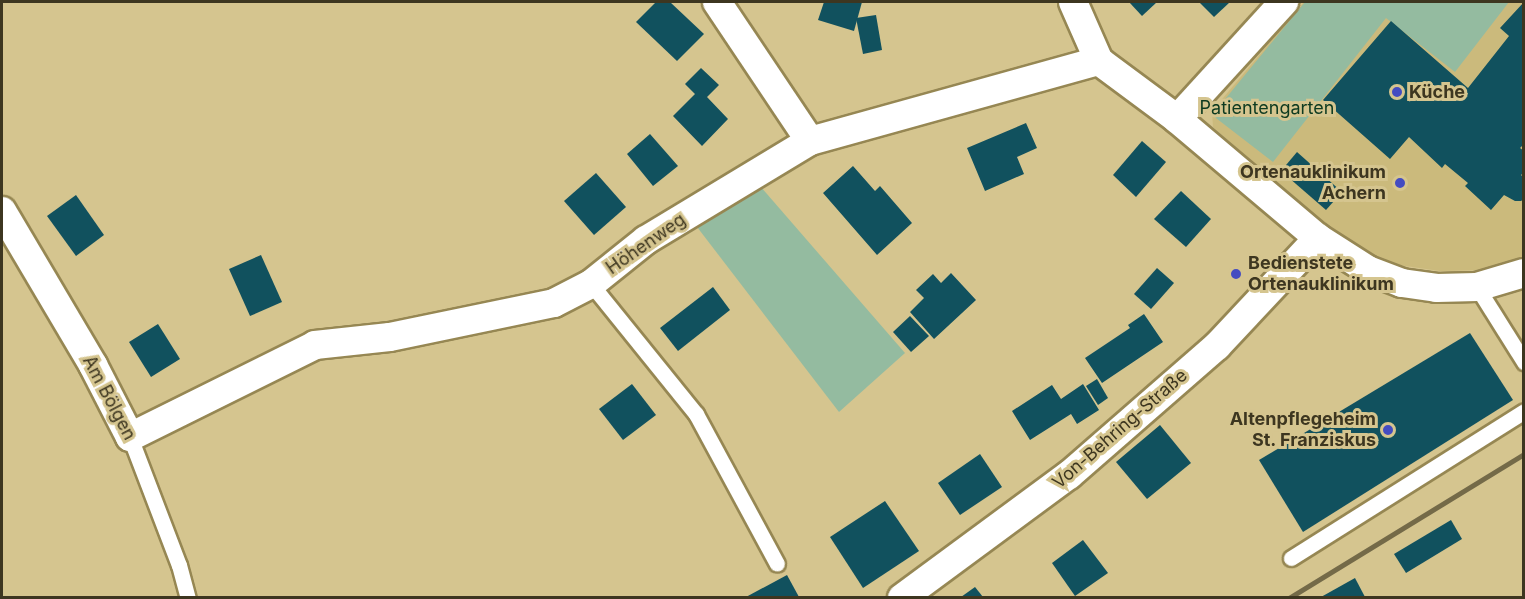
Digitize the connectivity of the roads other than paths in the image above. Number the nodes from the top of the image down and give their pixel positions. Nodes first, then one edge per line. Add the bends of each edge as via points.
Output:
1 (717, 2) edge
2 (1074, 2) edge
3 (1284, 2) edge
4 (1099, 61) junction
5 (1177, 119) junction
6 (810, 141) junction
7 (2, 211) edge
8 (1318, 238) junction
9 (1524, 273) edge
10 (591, 284) junction
11 (1478, 287) junction
12 (1524, 362) edge
13 (1524, 411) edge
14 (130, 437) junction
15 (1291, 558) dead end
16 (777, 564) dead end
17 (188, 597) edge
18 (902, 597) edge

1 - 6 street
2 - 4 street
3 - 5 street
4 - 5 street
4 - 6 street, Höhenweg
5 - 8 street
6 - 10 street, Höhenweg via 646,240
7 - 14 street, Am Bölgen
8 - 11 street via 1368,270 1402,283 1437,288
8 - 18 street, Von-Behring-Straße via 1217,346 1069,476
9 - 11 street
10 - 14 street, Höhenweg via 554,303 390,337 315,345
10 - 16 lane via 696,414
11 - 12 lane
13 - 15 lane
14 - 17 lane, Am Bölgen

